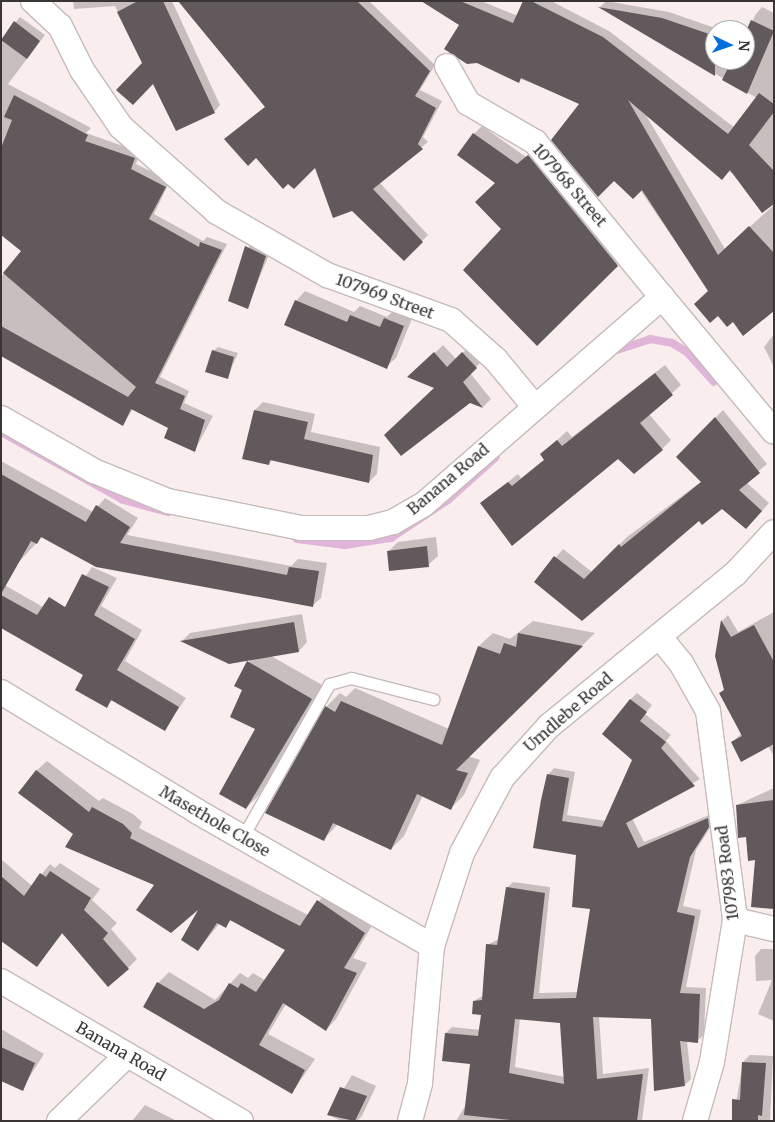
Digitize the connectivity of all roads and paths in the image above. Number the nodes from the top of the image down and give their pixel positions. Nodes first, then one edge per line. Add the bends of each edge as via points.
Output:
1 (33, 1) edge
2 (447, 66) dead end
3 (662, 298) junction
4 (534, 406) junction
5 (1, 418) edge
6 (774, 432) edge
7 (774, 532) edge
8 (659, 636) junction
9 (1, 692) edge
10 (432, 699) dead end
11 (242, 838) junction
12 (735, 920) junction
13 (774, 929) edge
14 (432, 946) junction
15 (1, 981) edge
16 (127, 1054) junction
17 (59, 1121) edge
18 (241, 1121) edge
19 (410, 1121) edge
20 (694, 1121) edge

1 - 4 street, 107969 Street via 60,26 82,70 121,127 217,212 327,275 451,320 496,360
2 - 3 street, 107968 Street via 468,103 535,142
3 - 4 street, Banana Road
3 - 6 street
4 - 5 street, Banana Road via 423,505 393,522 333,531 168,502 94,471
7 - 8 street, Umdlebe Road via 735,574
8 - 12 street, 107983 Road via 681,663 708,711
8 - 14 street, Umdlebe Road via 516,758 475,822
9 - 11 street, Masethole Close
10 - 11 lane via 351,678 329,684
11 - 14 street, Masethole Close
12 - 13 street
12 - 20 street, 107983 Road via 712,1062
14 - 19 street, Umdlebe Road via 423,1056
15 - 16 street, Banana Road
16 - 17 street
16 - 18 street, Banana Road

